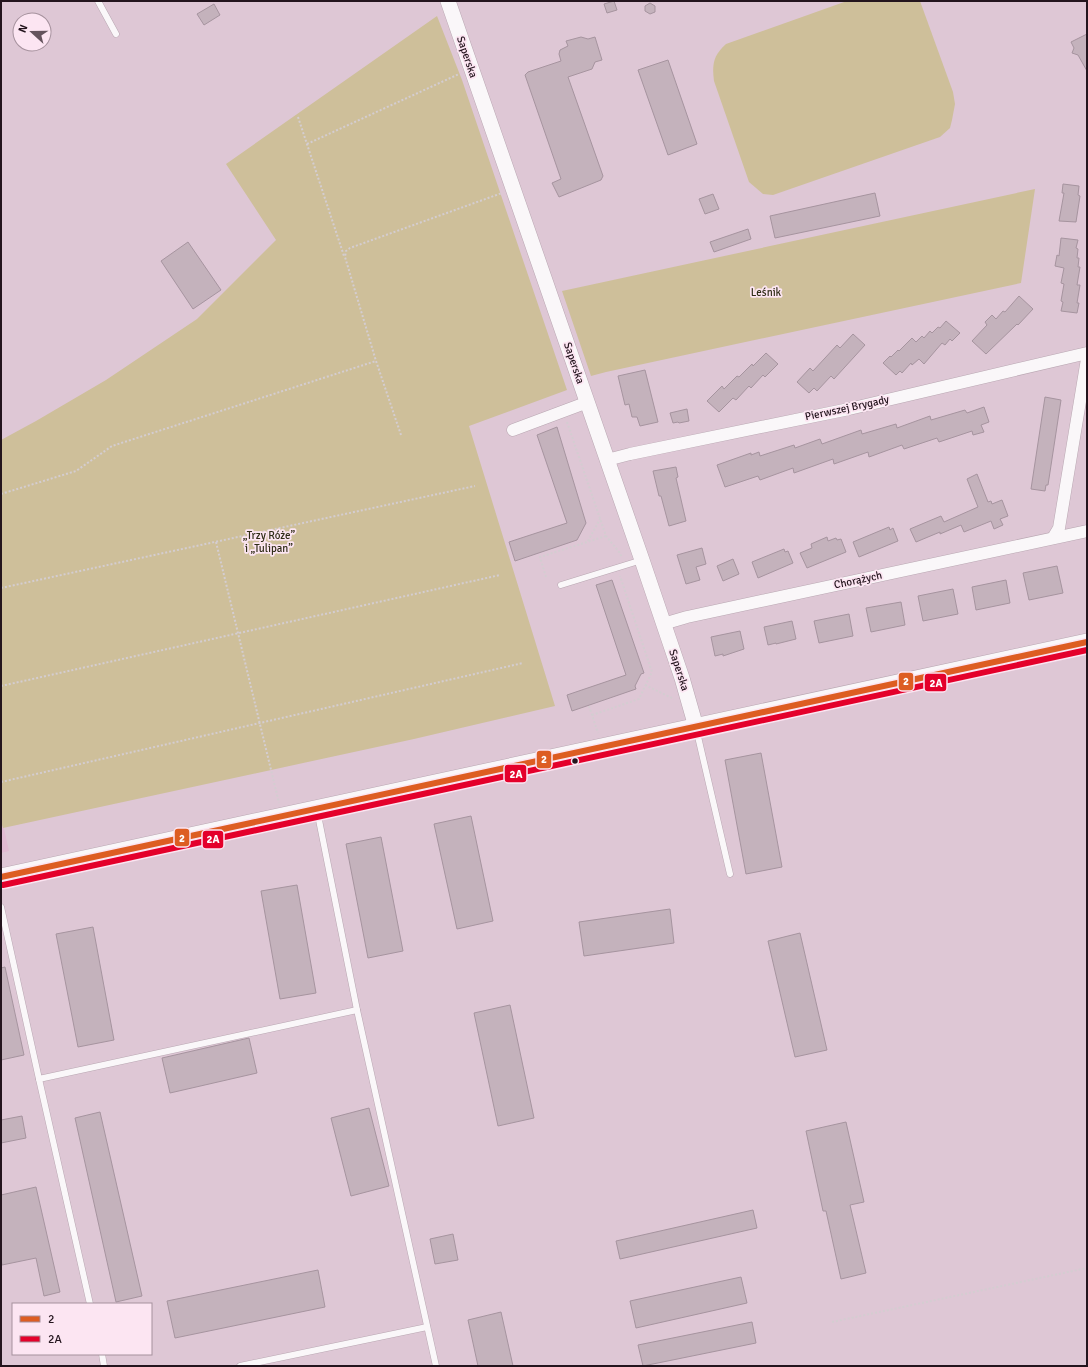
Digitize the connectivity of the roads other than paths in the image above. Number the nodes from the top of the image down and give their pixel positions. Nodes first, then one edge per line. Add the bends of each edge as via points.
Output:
1 (98, 1) edge
2 (448, 1) edge
3 (116, 34) dead end
4 (1087, 352) edge
5 (1087, 359) edge
6 (588, 402) junction
7 (513, 430) dead end
8 (607, 460) junction
9 (1087, 531) edge
10 (1053, 538) junction
11 (642, 560) junction
12 (561, 585) dead end
13 (663, 624) junction
14 (1087, 642) edge
15 (696, 727) junction
16 (316, 809) junction
17 (730, 874) dead end
18 (1, 877) edge
19 (1, 907) edge
20 (357, 1010) junction
21 (39, 1079) junction
22 (90, 1303) edge
23 (427, 1327) junction
24 (102, 1355) edge
25 (104, 1366) edge
26 (240, 1366) edge
27 (436, 1366) edge

1 - 3 lane
2 - 6 street, Saperska
4 - 8 street, Pierwszej Brygady via 849,409
5 - 10 street via 1059,528
6 - 7 street
6 - 8 street, Saperska
8 - 11 street, Saperska
9 - 10 street, Chorążych
10 - 13 street, Chorążych
11 - 12 lane
11 - 13 street, Saperska
13 - 15 street, Saperska
14 - 15 main road
15 - 16 main road
15 - 17 lane
16 - 18 main road
16 - 20 lane
19 - 21 lane
20 - 21 lane
20 - 23 lane
21 - 22 lane
23 - 26 lane
23 - 27 lane
24 - 25 lane

